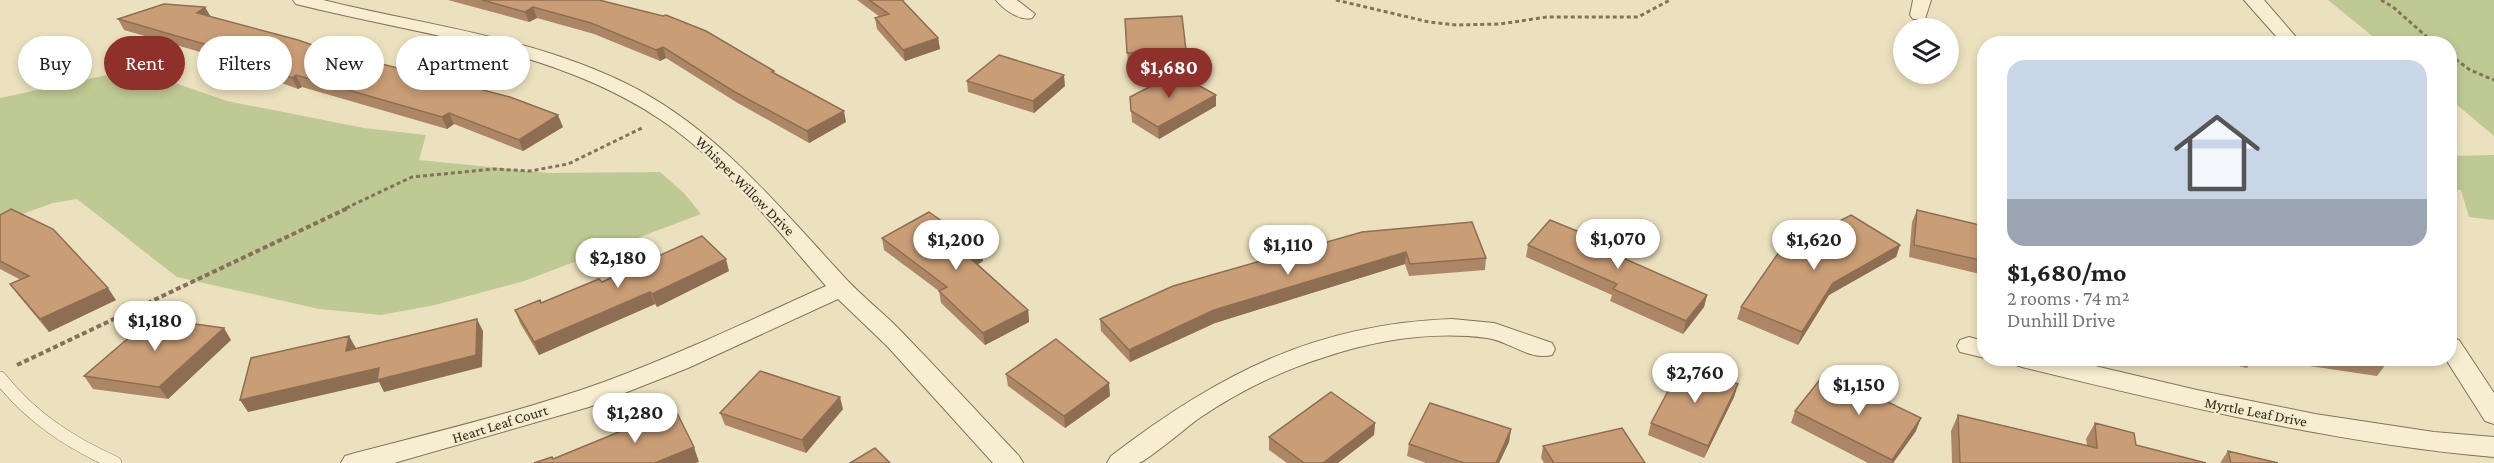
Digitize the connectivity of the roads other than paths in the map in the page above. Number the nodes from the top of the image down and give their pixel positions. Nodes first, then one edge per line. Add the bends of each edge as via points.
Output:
1 (302, 0) edge
2 (1005, 0) edge
3 (2253, 0) edge
4 (1026, 14) dead end
5 (2287, 36) edge
6 (841, 288) junction
7 (1543, 349) dead end
8 (2457, 357) edge
9 (2056, 366) edge
10 (5, 373) edge
11 (2494, 414) edge
12 (2494, 447) edge
13 (115, 463) edge
14 (355, 463) edge
15 (1009, 463) edge
16 (1121, 463) edge

1 - 6 street, Whisper Willow Drive via 531,55 618,87 669,115 710,145
2 - 4 street
3 - 5 street
6 - 14 street, Heart Leaf Court via 695,355 582,399
6 - 15 street, Whisper Willow Drive via 879,323
7 - 16 street via 1489,330 1450,327 1366,337 1271,368 1216,395
8 - 11 street
9 - 12 street, Myrtle Leaf Drive via 2302,422 2445,444
10 - 13 lane via 15,398 44,425

